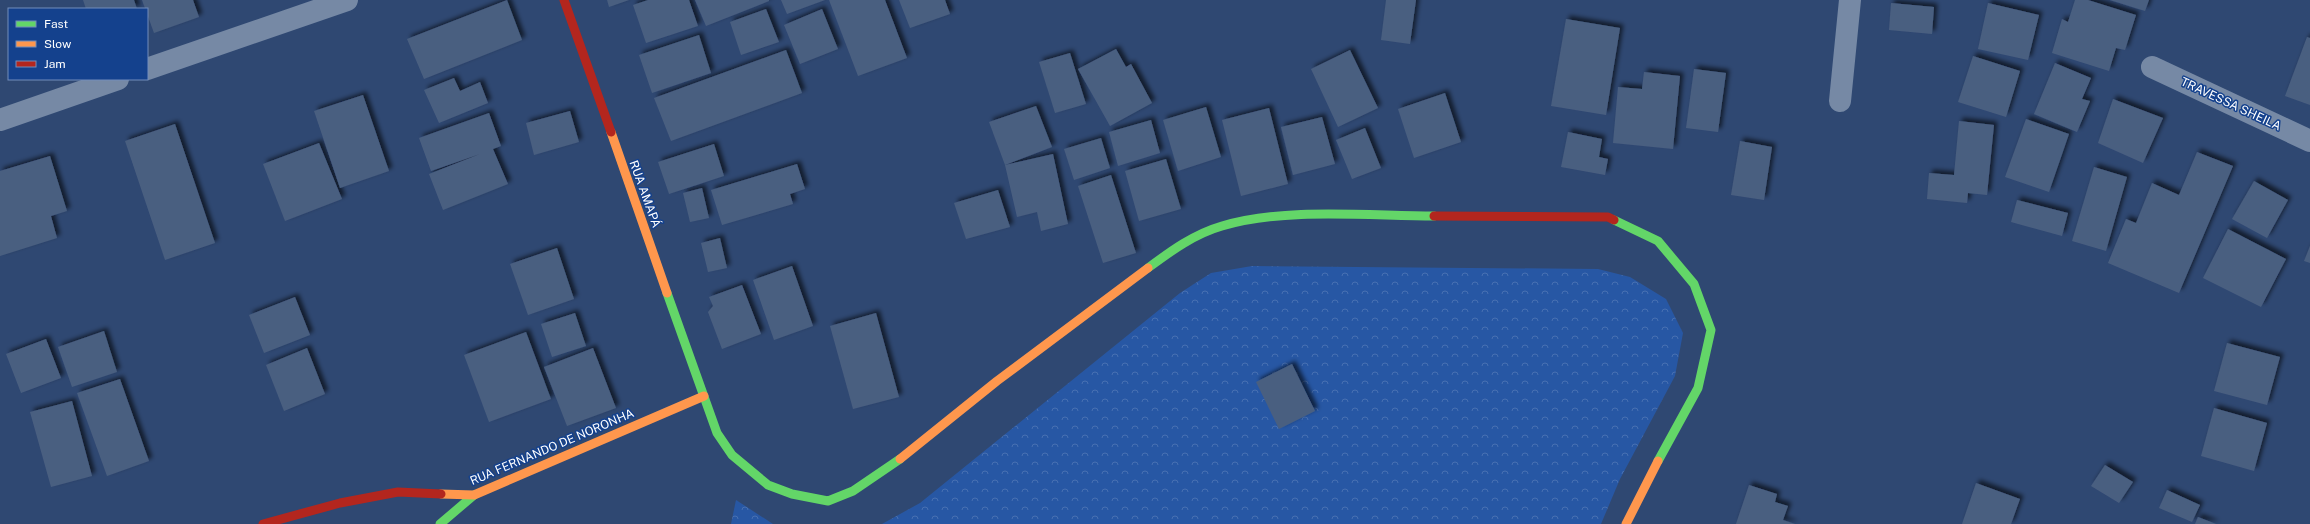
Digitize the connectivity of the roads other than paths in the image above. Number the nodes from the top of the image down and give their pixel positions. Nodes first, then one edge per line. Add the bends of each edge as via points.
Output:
1 (347, 0) edge
2 (564, 0) edge
3 (1850, 0) edge
4 (2152, 67) dead end
5 (148, 69) edge
6 (115, 80) edge
7 (1840, 100) dead end
8 (0, 120) edge
9 (2310, 141) edge
10 (704, 396) junction
11 (474, 495) junction
12 (263, 524) edge
13 (440, 524) edge
14 (1626, 524) edge

1 - 5 street
2 - 10 street, RUA AMAPÁ
3 - 7 street
4 - 9 street, TRAVESSA SHEILA
6 - 8 street
10 - 11 street, RUA FERNANDO DE NORONHA
10 - 14 street, RUA AMAPÁ via 723,445 757,478 785,492 828,500 853,491 891,466 997,381 1175,248 1222,226 1283,215 1608,217 1658,242 1694,284 1711,330 1698,388 1640,493
11 - 12 street, RUA FERNANDO DE NORONHA via 398,492
11 - 13 street

